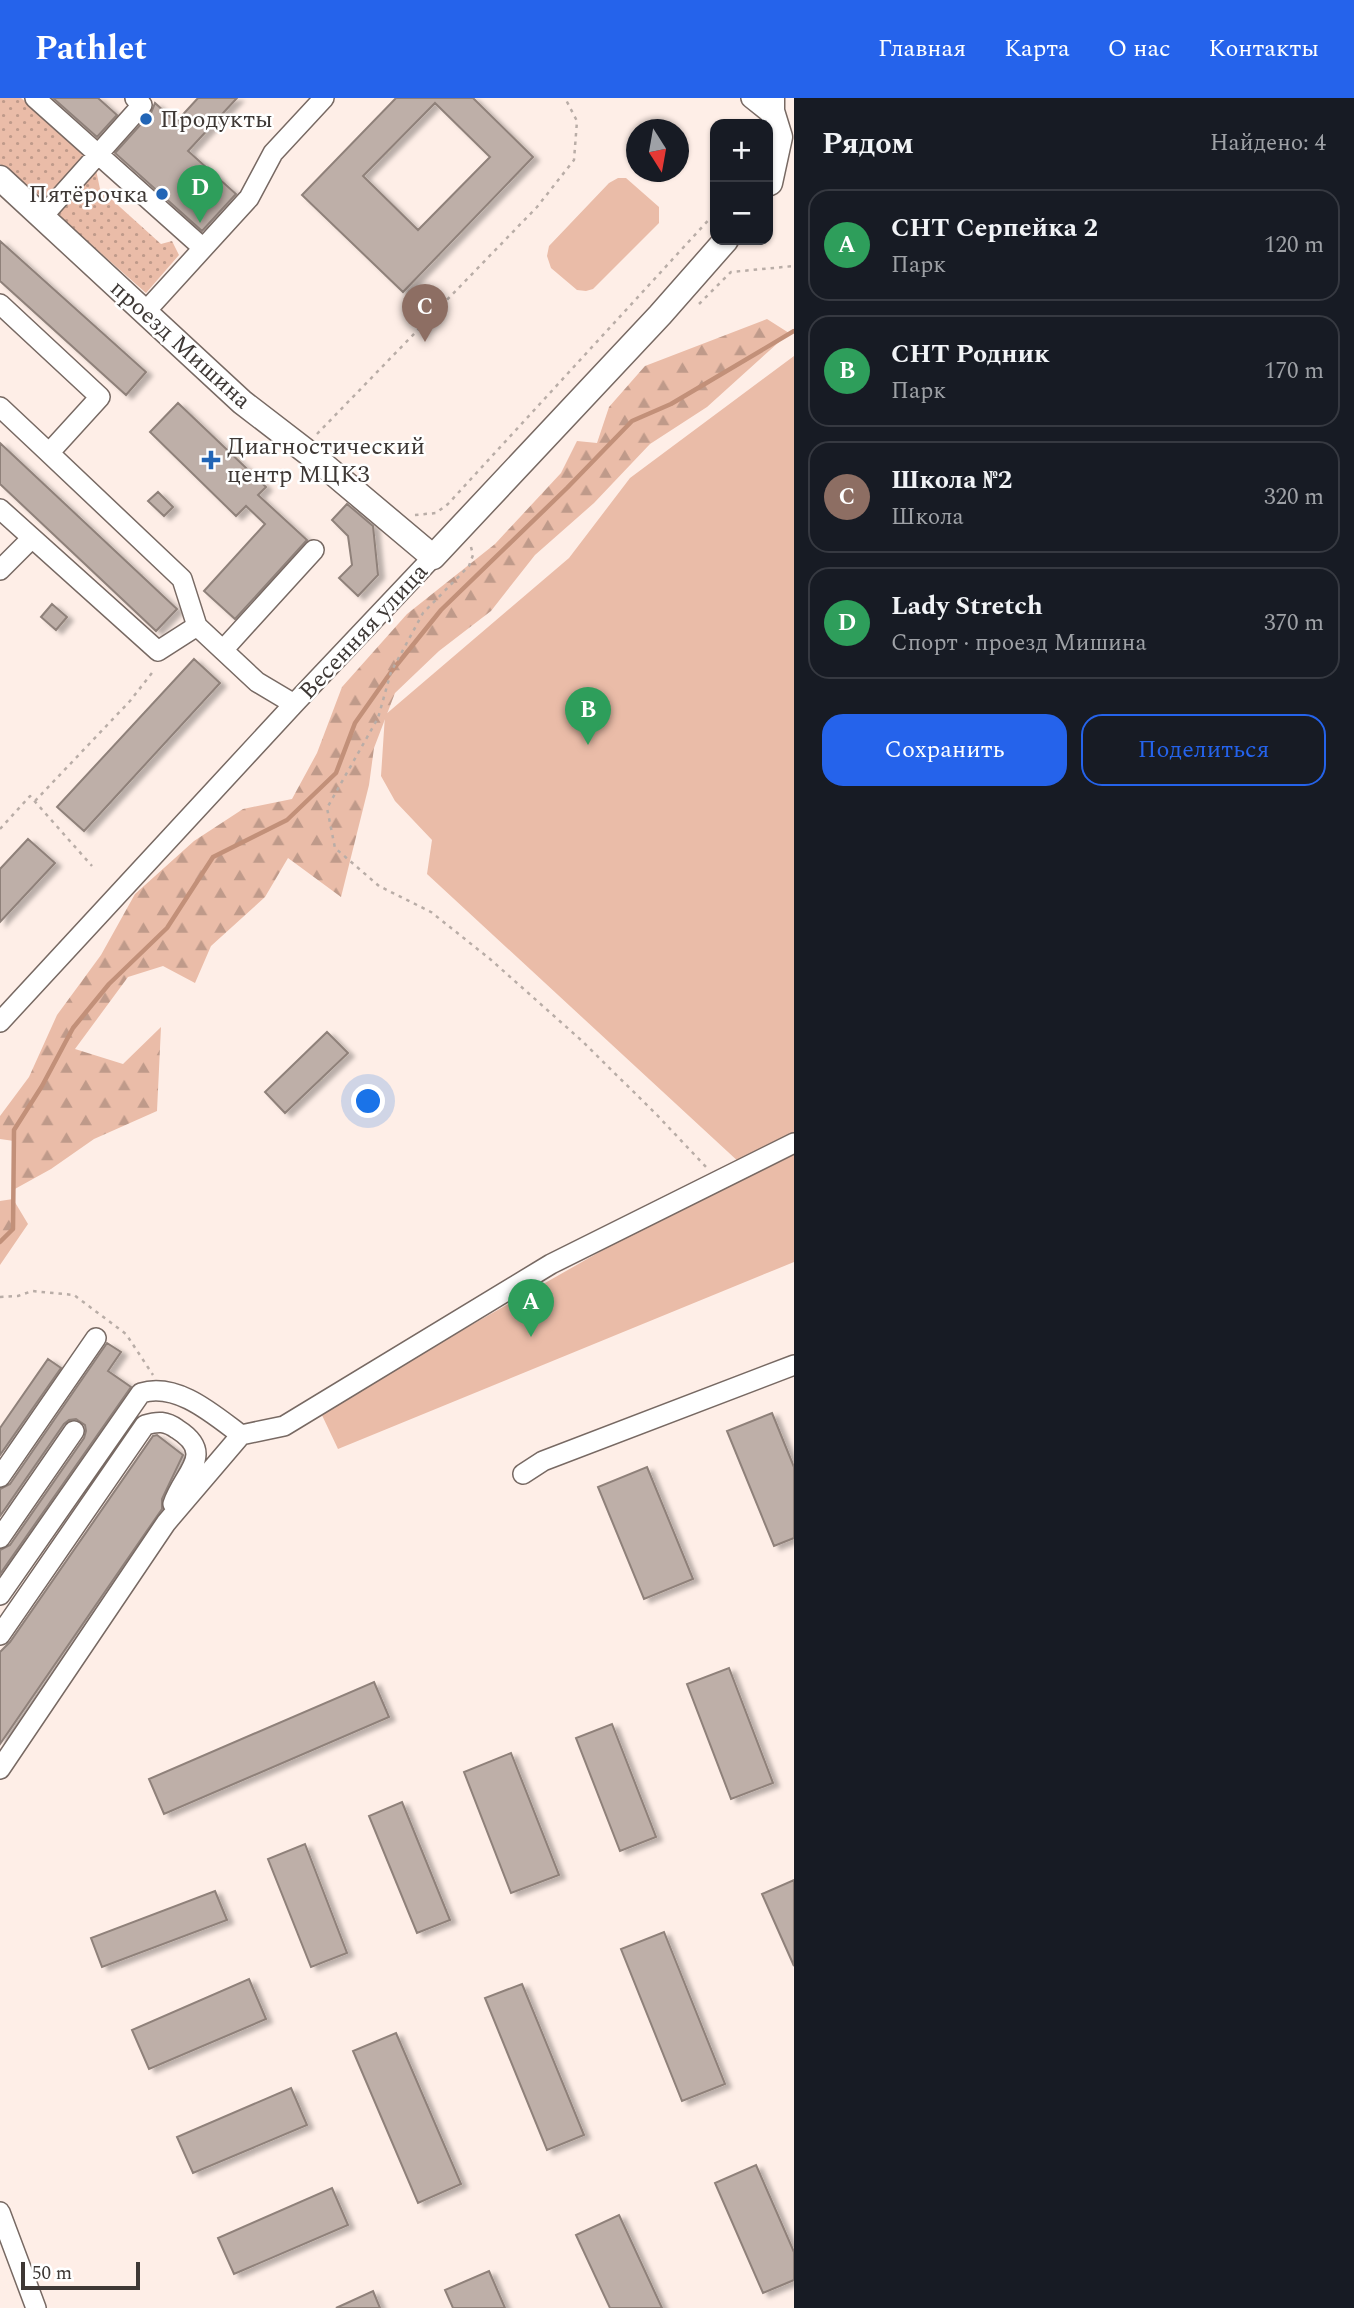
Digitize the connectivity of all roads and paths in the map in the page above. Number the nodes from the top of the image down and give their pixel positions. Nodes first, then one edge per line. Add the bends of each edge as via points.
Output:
1 (35, 98) edge
2 (324, 98) edge
3 (565, 98) edge
4 (751, 98) edge
5 (141, 100) edge
6 (781, 115) edge
7 (794, 147) edge
8 (97, 154) junction
9 (0, 178) edge
10 (770, 182) edge
11 (770, 182) edge
12 (43, 216) junction
13 (710, 218) edge
14 (722, 245) edge
15 (203, 248) junction
16 (794, 266) edge
17 (731, 272) dead end
18 (0, 304) edge
19 (145, 312) junction
20 (0, 407) edge
21 (303, 449) junction
22 (48, 453) junction
23 (0, 509) edge
24 (411, 515) dead end
25 (32, 538) junction
26 (471, 544) dead end
27 (314, 550) dead end
28 (433, 557) junction
29 (0, 570) edge
30 (197, 626) junction
31 (223, 650) junction
32 (156, 668) dead end
33 (294, 704) junction
34 (35, 801) junction
35 (0, 829) edge
36 (92, 866) dead end
37 (0, 1022) edge
38 (794, 1143) edge
39 (719, 1180) junction
40 (96, 1338) dead end
41 (794, 1365) edge
42 (74, 1431) dead end
43 (241, 1434) junction
44 (523, 1474) dead end
45 (0, 1477) edge
46 (166, 1524) junction
47 (0, 1538) edge
48 (0, 1595) edge
49 (0, 1635) edge
50 (0, 1769) edge
51 (0, 2212) edge
52 (4, 2234) edge
53 (36, 2308) edge

1 - 8 street
2 - 15 street via 273,153 249,198
3 - 21 path via 577,121 574,160 537,207
4 - 6 street
5 - 8 street
6 - 10 main road
7 - 11 main road
8 - 12 street
8 - 15 street
9 - 12 main road, проезд Мишина
12 - 19 main road, проезд Мишина
13 - 24 path via 448,504 436,513
14 - 28 main road, Весенняя улица
15 - 19 street
16 - 17 path
18 - 22 street via 100,397
19 - 21 main road, проезд Мишина via 242,402
20 - 22 street
21 - 28 main road, проезд Мишина
22 - 30 street via 183,579
23 - 25 street
25 - 29 street
25 - 30 street via 158,651
26 - 39 path via 469,566 423,613 391,672 378,718 327,808 335,848 379,886 431,912 490,959 581,1040
27 - 31 street
28 - 33 street, Весенняя улица
30 - 31 street
31 - 33 street via 257,682
32 - 34 path
33 - 37 street, Весенняя улица
34 - 35 path via 30,796
34 - 36 path
38 - 39 street
39 - 43 street via 551,1264 284,1426
40 - 45 street
41 - 44 street via 543,1461
42 - 47 street
43 - 46 street
43 - 48 street via 174,1392 155,1389 141,1393
46 - 49 street via 177,1492 197,1462 197,1451 190,1437 157,1421 145,1425
46 - 50 street
51 - 52 street
52 - 53 street

